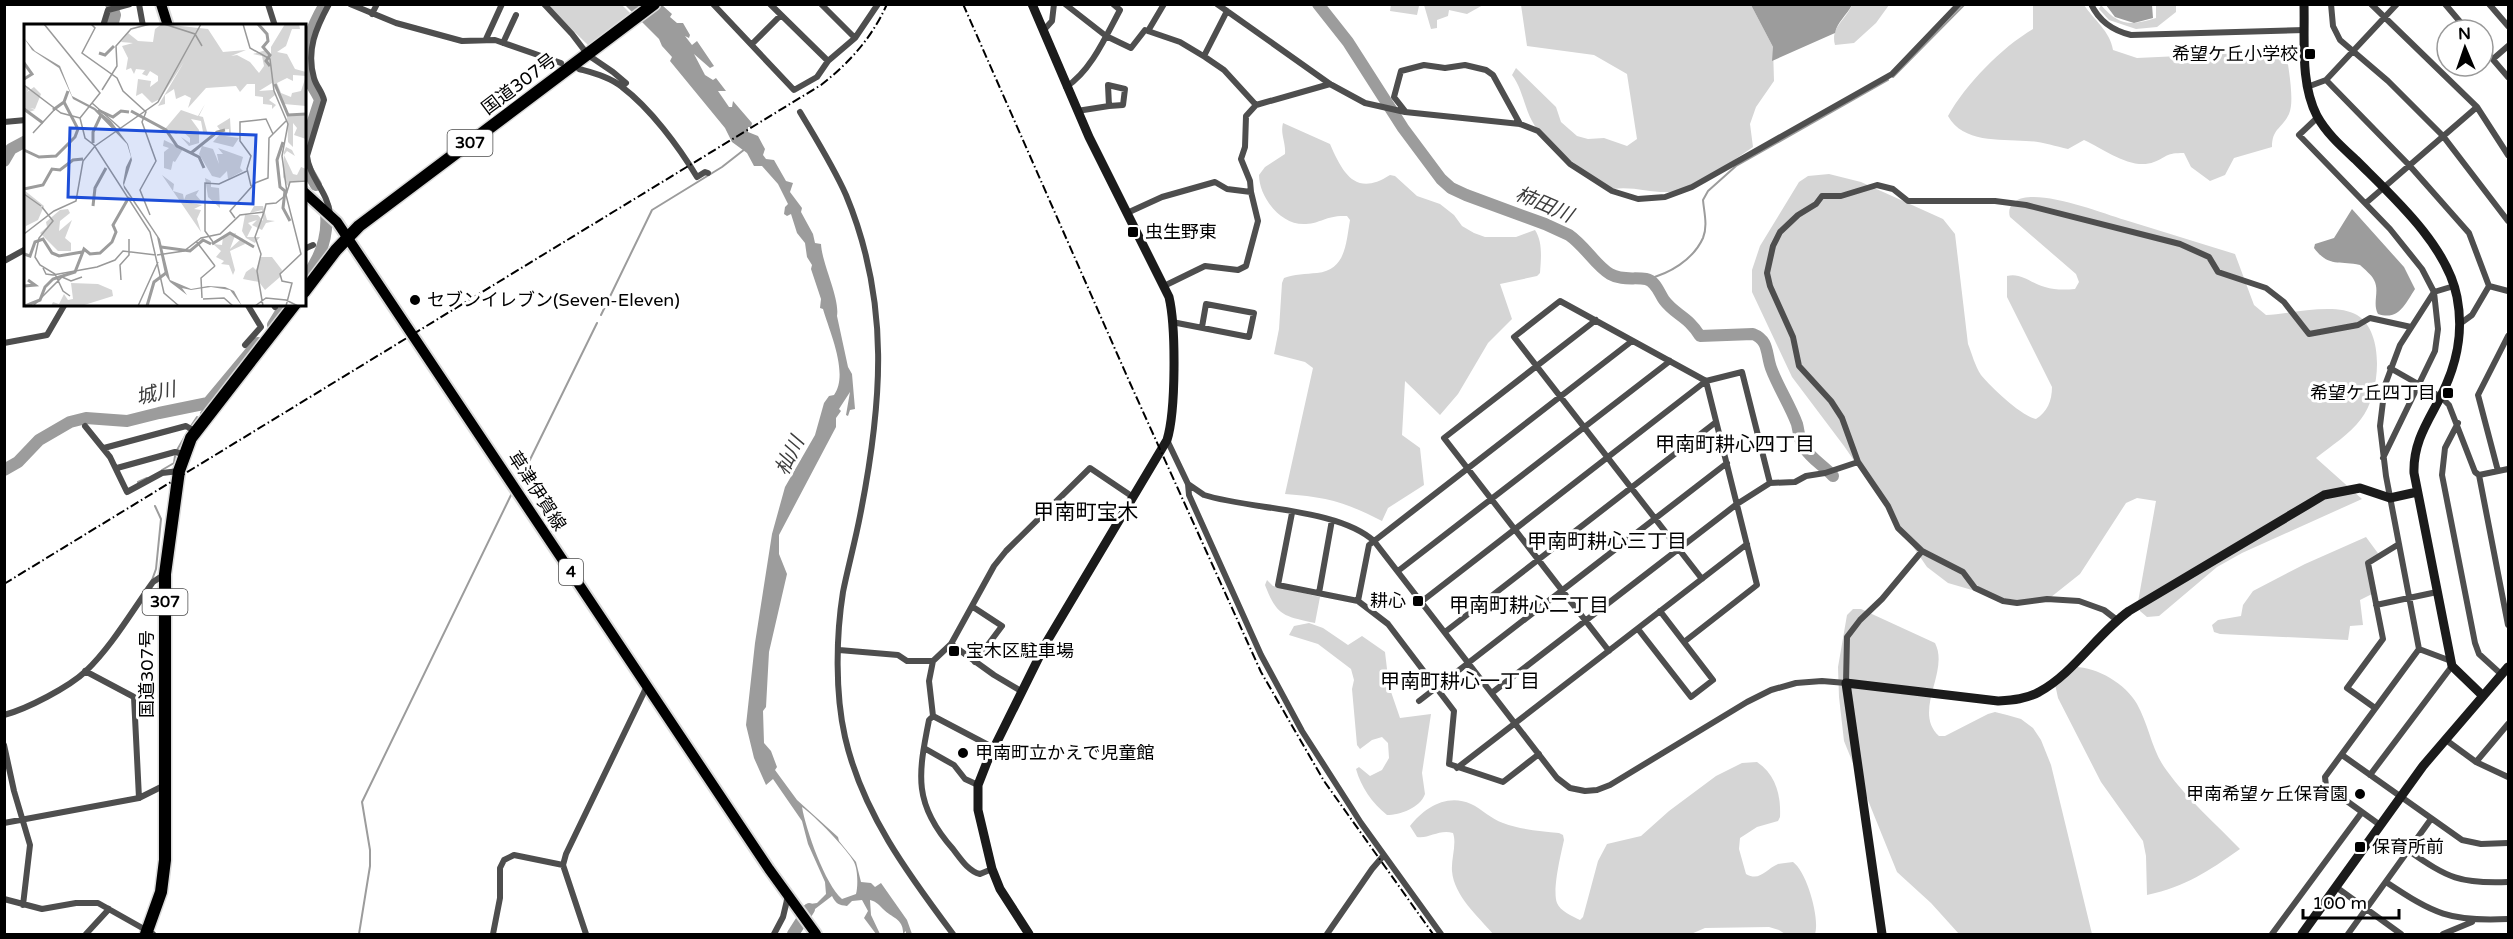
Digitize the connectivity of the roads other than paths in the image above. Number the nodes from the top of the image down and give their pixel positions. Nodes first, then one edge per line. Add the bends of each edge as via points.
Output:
1 (130, 4) edge
2 (139, 4) edge
3 (161, 4) edge
4 (268, 4) edge
5 (329, 4) edge
6 (350, 4) edge
7 (377, 4) edge
8 (502, 4) edge
9 (544, 4) edge
10 (654, 4) edge
11 (713, 4) edge
12 (770, 4) edge
13 (821, 4) edge
14 (1032, 4) edge
15 (1054, 4) edge
16 (1065, 4) edge
17 (1113, 4) edge
18 (1164, 4) edge
19 (1217, 4) edge
20 (1959, 4) edge
21 (2091, 4) edge
22 (2304, 4) edge
23 (2331, 4) edge
24 (2371, 4) edge
25 (2397, 4) edge
26 (2445, 4) edge
27 (2490, 4) edge
28 (876, 6) edge
29 (1227, 11) junction
30 (372, 14) junction
31 (516, 15) dead end
32 (781, 15) junction
33 (2384, 18) junction
34 (2457, 18) edge
35 (104, 24) edge
36 (143, 24) edge
37 (167, 24) edge
38 (273, 24) edge
39 (2508, 26) edge
40 (2305, 30) junction
41 (1043, 31) junction
42 (1148, 31) junction
43 (1106, 36) junction
44 (855, 38) junction
45 (486, 39) junction
46 (503, 43) junction
47 (752, 44) junction
48 (2508, 46) edge
49 (2352, 51) junction
50 (591, 53) junction
51 (1204, 56) junction
52 (2495, 57) edge
53 (828, 61) junction
54 (2495, 61) edge
55 (561, 63) dead end
56 (579, 69) dead end
57 (2508, 77) edge
58 (2326, 80) junction
59 (1330, 84) junction
60 (622, 87) junction
61 (1066, 87) junction
62 (2307, 87) junction
63 (1256, 105) junction
64 (1108, 106) dead end
65 (2477, 106) junction
66 (1077, 111) junction
67 (1402, 111) junction
68 (800, 112) dead end
69 (2318, 117) junction
70 (24, 120) edge
71 (4, 122) edge
72 (1520, 124) junction
73 (2443, 136) junction
74 (2508, 155) edge
75 (2409, 165) junction
76 (708, 173) dead end
77 (2384, 188) junction
78 (1251, 192) junction
79 (306, 194) edge
80 (2367, 202) junction
81 (327, 211) junction
82 (1127, 213) junction
83 (2508, 220) edge
84 (346, 237) junction
85 (314, 245) dead end
86 (306, 248) edge
87 (24, 250) edge
88 (4, 261) edge
89 (2454, 285) junction
90 (1164, 286) junction
91 (2489, 286) junction
92 (306, 289) edge
93 (2508, 291) edge
94 (2433, 292) junction
95 (63, 306) edge
96 (248, 306) edge
97 (293, 306) edge
98 (1596, 320) junction
99 (1173, 322) junction
100 (2461, 323) junction
101 (1202, 327) junction
102 (2410, 327) junction
103 (2508, 336) edge
104 (1632, 341) junction
105 (4, 343) edge
106 (245, 345) dead end
107 (1670, 361) junction
108 (1537, 366) junction
109 (2390, 368) junction
110 (1706, 381) junction
111 (2420, 385) junction
112 (1561, 396) junction
113 (2441, 397) junction
114 (1716, 422) junction
115 (2458, 423) junction
116 (85, 426) dead end
117 (1584, 426) junction
118 (196, 432) junction
119 (1167, 440) junction
120 (104, 448) junction
121 (184, 454) junction
122 (1608, 457) junction
123 (2383, 458) junction
124 (1858, 462) junction
125 (1727, 463) junction
126 (117, 468) junction
127 (2508, 468) edge
128 (1468, 469) junction
129 (179, 471) junction
130 (2498, 471) junction
131 (2479, 475) junction
132 (1770, 483) junction
133 (1188, 484) junction
134 (1631, 487) junction
135 (2417, 492) junction
136 (1133, 497) junction
137 (1492, 498) junction
138 (2390, 498) junction
139 (1737, 504) junction
140 (1292, 513) junction
141 (1655, 518) junction
142 (1332, 520) junction
143 (1515, 528) junction
144 (1374, 541) junction
145 (1747, 544) junction
146 (2399, 544) junction
147 (1679, 548) junction
148 (1922, 551) junction
149 (1538, 560) junction
150 (1398, 571) junction
151 (165, 574) junction
152 (1702, 579) junction
153 (1562, 590) junction
154 (2437, 592) junction
155 (1318, 593) junction
156 (2410, 598) junction
157 (1358, 601) junction
158 (1421, 602) junction
159 (2376, 605) junction
160 (973, 607) junction
161 (1660, 611) junction
162 (1586, 620) junction
163 (2117, 620) junction
164 (2508, 624) edge
165 (1638, 629) junction
166 (1445, 632) junction
167 (1684, 642) junction
168 (951, 644) junction
169 (2419, 649) junction
170 (839, 650) junction
171 (1609, 651) junction
172 (933, 661) junction
173 (975, 662) junction
174 (1469, 663) junction
175 (2451, 663) junction
176 (85, 671) junction
177 (2505, 671) edge
178 (1846, 683) junction
179 (647, 686) junction
180 (1436, 687) junction
181 (1021, 690) junction
182 (1493, 692) junction
183 (2483, 696) junction
184 (1419, 701) dead end
185 (2374, 708) junction
186 (4, 715) edge
187 (933, 716) junction
188 (1515, 723) junction
189 (2508, 724) edge
190 (2446, 740) junction
191 (4, 745) edge
192 (994, 747) junction
193 (924, 748) junction
194 (1539, 754) junction
195 (2342, 755) junction
196 (2476, 762) junction
197 (1457, 768) junction
198 (2370, 775) junction
199 (2508, 777) edge
200 (166, 785) junction
201 (978, 785) junction
202 (2401, 797) junction
203 (139, 798) junction
204 (2362, 812) junction
205 (2432, 819) junction
206 (22, 820) junction
207 (4, 823) edge
208 (2380, 825) junction
209 (2508, 843) edge
210 (2409, 850) junction
211 (1384, 855) junction
212 (563, 865) junction
213 (992, 869) junction
214 (2386, 882) junction
215 (2508, 882) edge
216 (2336, 886) junction
217 (788, 896) junction
218 (4, 899) edge
219 (23, 905) junction
220 (109, 909) junction
221 (2366, 909) junction
222 (2508, 919) edge
223 (2472, 921) junction
224 (86, 934) edge
225 (148, 934) edge
226 (493, 934) edge
227 (586, 934) edge
228 (774, 934) edge
229 (816, 934) edge
230 (953, 934) edge
231 (1029, 934) edge
232 (1327, 934) edge
233 (1441, 934) edge
234 (1882, 934) edge
235 (2272, 934) edge
236 (2302, 934) edge
237 (2348, 934) edge
238 (2401, 934) edge
239 (2445, 934) edge

1 - 35 street via 112,8
2 - 36 street
3 - 37 main road
4 - 38 street
5 - 81 street via 311,47 314,80 324,100 307,156 328,198
6 - 30 street
7 - 30 street
8 - 45 street
9 - 50 street
10 - 50 highway, 国道307号 / 307
11 - 47 street
12 - 32 street
13 - 44 street
14 - 41 street
15 - 41 street via 1052,21
16 - 43 street
17 - 43 street via 1120,10
18 - 42 street
19 - 29 street
20 - 72 street via 1892,74 1692,187 1665,197 1638,199 1612,191 1570,164 1538,131
21 - 40 street via 2108,26 2137,36
22 - 40 street
23 - 49 street via 2334,31
24 - 33 street
25 - 33 street
26 - 34 street
27 - 39 street
28 - 44 street
29 - 51 street
29 - 59 street
30 - 45 street via 462,40
31 - 46 street
32 - 47 street
32 - 53 street
33 - 49 street
33 - 65 street
40 - 62 street
41 - 61 street
42 - 43 street via 1131,48
42 - 51 street via 1180,42
43 - 61 street via 1077,80
44 - 53 street
45 - 46 street
46 - 55 street
47 - 53 street via 794,90 817,77
48 - 52 street
49 - 58 street
49 - 73 street
50 - 60 street via 626,83
50 - 84 highway, 国道307号 / 307
51 - 63 street via 1224,70
54 - 57 street
56 - 60 street
58 - 62 street
58 - 75 street
59 - 63 street
59 - 67 street via 1365,103
60 - 76 street via 678,146 697,177
61 - 66 street
62 - 69 street
63 - 78 street via 1246,116 1241,159
64 - 66 street
65 - 73 street
65 - 74 street
66 - 82 street
67 - 72 street
67 - 72 street via 1394,97 1401,71 1424,65 1465,66 1493,75
68 - 170 street via 841,184 857,223 872,286 880,358 868,476 843,594
69 - 77 street via 2329,134
69 - 80 street via 2299,135
70 - 71 street
73 - 75 street
73 - 83 street
75 - 77 street
75 - 91 street via 2469,233
77 - 80 street
77 - 89 street via 2443,258
78 - 82 street via 1227,189 1215,182
78 - 90 street via 1258,221 1243,268 1205,266
79 - 81 main road, 草津伊賀線 / 4
80 - 94 street via 2415,258
81 - 84 main road, 草津伊賀線 / 4
82 - 90 street
84 - 92 highway, 国道307号 / 307
84 - 179 main road, 草津伊賀線 / 4
85 - 86 street
87 - 88 street
89 - 94 street
89 - 100 street
90 - 99 street
91 - 93 street
91 - 100 street via 2472,315
94 - 102 street
94 - 111 street via 2438,329 2435,351
95 - 105 street via 47,335
96 - 106 street via 261,327
97 - 118 highway, 国道307号 / 307
98 - 104 street
98 - 108 street
98 - 108 street via 1560,301 1523,329 1514,337
99 - 101 street
99 - 119 street via 1173,409
100 - 113 street via 2456,362
101 - 101 street via 1249,337 1254,313 1206,304
102 - 109 street
102 - 124 street via 2370,318 2358,325 2309,334 2284,302 2266,288 2218,272 2209,256 2180,244 2026,205 1908,201 1893,189 1877,184 1841,196 1822,196 1783,227 1773,246 1767,273 1793,337 1799,366 1842,418
103 - 130 street via 2478,395
104 - 107 street
104 - 112 street
107 - 110 street
107 - 117 street
108 - 112 street
108 - 128 street via 1444,438
109 - 111 street
109 - 123 street via 2380,426
110 - 114 street
110 - 122 street
110 - 132 street via 1742,372
111 - 113 street
111 - 123 street
112 - 117 street
112 - 128 street
113 - 115 street
113 - 135 street via 2415,450
114 - 125 street
114 - 134 street
115 - 131 street
115 - 177 street via 2445,448 2442,476 2475,644 2479,654
116 - 120 street
117 - 122 street
117 - 137 street
118 - 120 street via 186,426
118 - 121 highway, 国道307号 / 307
119 - 133 street
119 - 136 street
120 - 126 street
121 - 126 street via 175,452
121 - 129 highway, 国道307号 / 307
122 - 134 street
122 - 143 street
123 - 138 street
124 - 132 street via 1795,482
124 - 148 street via 1898,528
125 - 139 street
125 - 141 street
126 - 129 street via 127,492 162,473
127 - 130 street
128 - 137 street
128 - 144 street
129 - 151 highway, 国道307号 / 307
130 - 131 street
131 - 164 street
132 - 139 street
133 - 140 street via 1210,497
133 - 211 street via 1189,495 1275,683 1325,770
134 - 141 street
134 - 149 street
135 - 138 street
135 - 154 street
136 - 160 street via 1090,468 1006,551
136 - 181 street
137 - 143 street
137 - 150 street
138 - 146 street
138 - 163 street via 2360,488 2324,495
139 - 145 street
139 - 147 street
140 - 142 street
140 - 155 street via 1278,585
141 - 147 street
141 - 153 street
142 - 144 street via 1356,527
142 - 155 street
143 - 149 street
143 - 158 street
144 - 150 street
144 - 157 street via 1369,545
145 - 152 street
145 - 167 street via 1757,585
146 - 156 street
146 - 159 street via 2368,563
147 - 152 street
147 - 162 street
148 - 163 street via 1963,572 1975,588 2003,600 2079,601 2104,610
148 - 178 street via 1847,637
149 - 153 street
149 - 166 street
150 - 158 street
151 - 176 street via 153,582
151 - 200 highway, 国道307号 / 307
152 - 161 street
153 - 162 street
153 - 174 street
154 - 156 street
154 - 175 street
155 - 157 street
156 - 159 street
156 - 169 street
157 - 180 street via 1388,624
158 - 166 street
159 - 185 street via 2383,639 2347,688
160 - 168 street
160 - 173 street via 1002,626
161 - 165 street
161 - 167 street
162 - 171 street
162 - 182 street
163 - 178 street via 2057,680 2038,693 2017,699 1974,699
165 - 167 street via 1690,697 1713,680
165 - 171 street
166 - 174 street
168 - 172 street
168 - 173 street
169 - 175 street
169 - 185 street
170 - 172 street via 898,655 907,661
170 - 230 street via 841,712 858,782 891,846
171 - 188 street
172 - 187 street via 929,681
173 - 181 street
174 - 180 street
174 - 182 street
175 - 183 street via 2460,677
175 - 198 street
176 - 186 street via 32,704
176 - 203 street via 134,696
177 - 183 street
178 - 194 street via 1796,683 1771,690 1597,790 1576,790 1563,783
178 - 234 street
179 - 212 street
179 - 217 main road, 草津伊賀線 / 4
180 - 184 street
180 - 197 street via 1454,711 1449,764
181 - 192 street
182 - 188 street
183 - 190 street
185 - 195 street
187 - 192 street
187 - 193 street
188 - 194 street
188 - 197 street
189 - 196 street
190 - 196 street
190 - 202 street
191 - 206 street
192 - 201 street
193 - 201 street
193 - 213 street via 921,788 930,819 975,873
194 - 197 street via 1503,782
195 - 198 street
195 - 204 street via 2325,777 2326,786
196 - 199 street
198 - 202 street
200 - 203 street
200 - 225 highway, 国道307号 / 307 via 165,860 161,892
201 - 213 street via 978,810
202 - 205 street
202 - 208 street
203 - 206 street
204 - 208 street
204 - 235 street
205 - 209 street via 2467,842
205 - 210 street
206 - 207 street
206 - 219 street via 30,845
208 - 216 street
210 - 214 street
210 - 215 street via 2456,879
211 - 232 street
211 - 233 street
212 - 226 street via 514,855 504,860
212 - 227 street
213 - 231 street
214 - 221 street
214 - 223 street via 2429,909
216 - 221 street
216 - 236 street
217 - 228 street
217 - 229 main road, 草津伊賀線 / 4
218 - 219 street
219 - 220 street via 42,909 92,902
220 - 224 street
220 - 225 street
221 - 237 street
221 - 238 street
222 - 223 street
223 - 239 street

